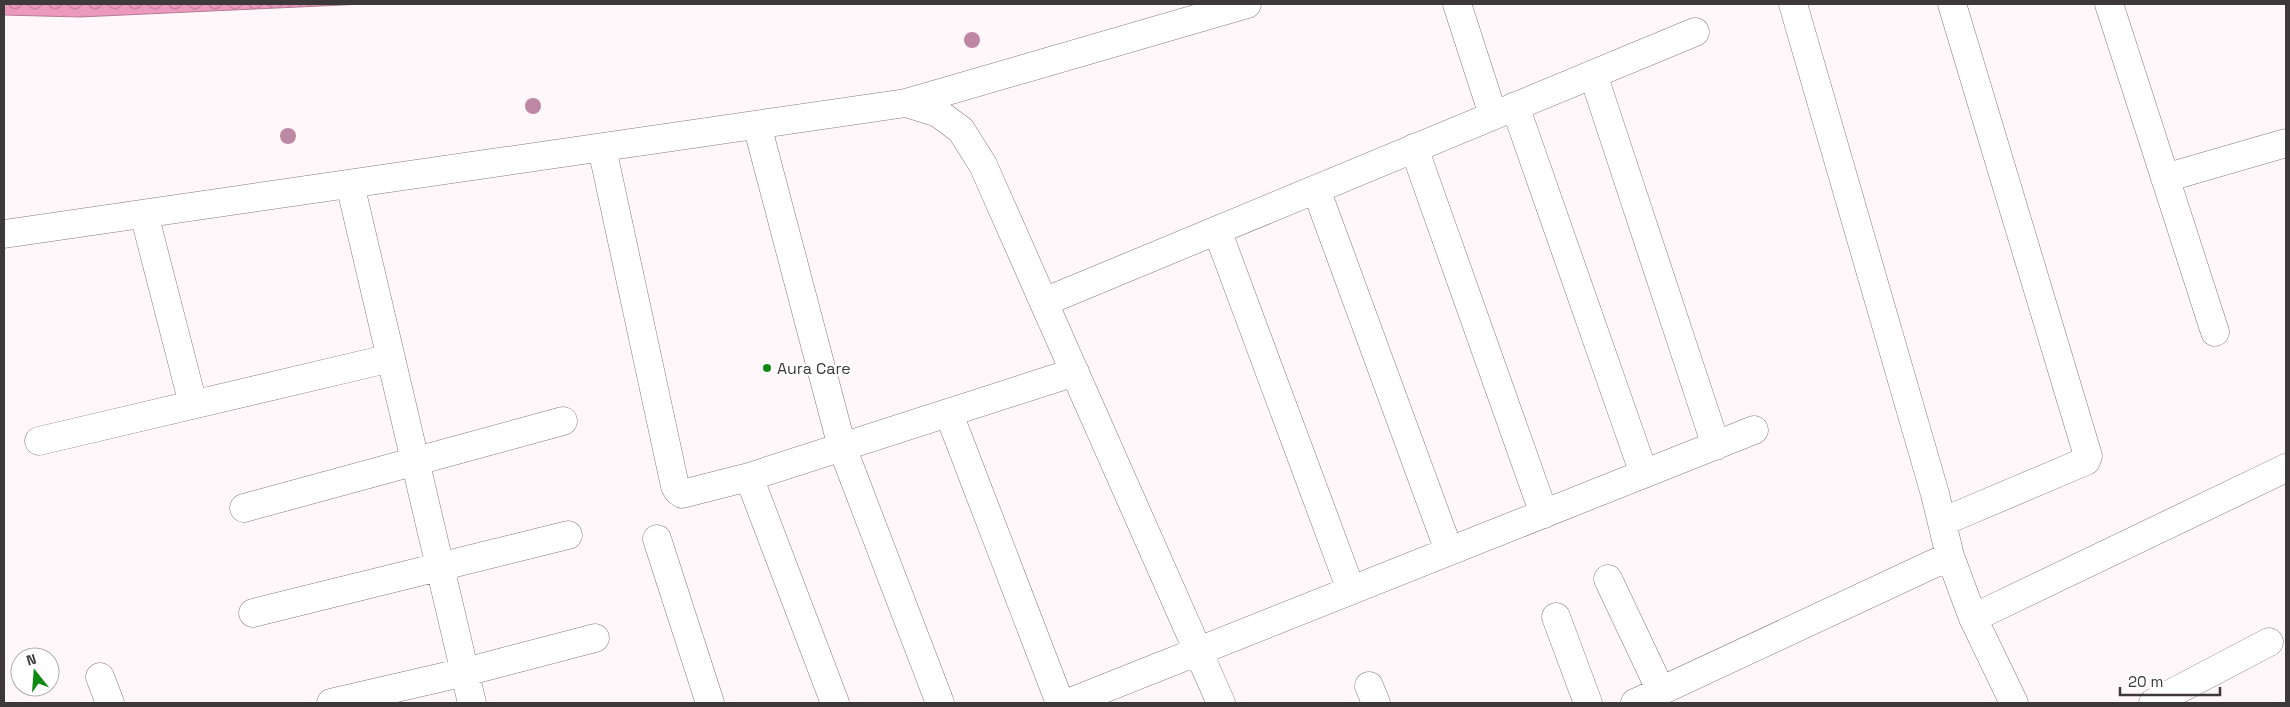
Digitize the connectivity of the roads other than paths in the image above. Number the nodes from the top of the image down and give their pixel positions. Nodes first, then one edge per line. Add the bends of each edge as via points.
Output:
1 (1247, 4) edge
2 (1457, 4) edge
3 (1793, 4) edge
4 (1952, 4) edge
5 (2109, 4) edge
6 (1695, 32) dead end
7 (1593, 74) junction
8 (906, 103) junction
9 (1504, 111) junction
10 (757, 125) junction
11 (2286, 143) edge
12 (602, 148) junction
13 (1414, 148) junction
14 (2166, 178) junction
15 (350, 184) junction
16 (1316, 189) junction
17 (144, 214) junction
18 (1217, 230) junction
19 (4, 234) edge
20 (1044, 302) junction
21 (2215, 332) dead end
22 (391, 358) junction
23 (1075, 372) junction
24 (193, 404) junction
25 (949, 414) junction
26 (563, 421) dead end
27 (1754, 430) dead end
28 (39, 441) dead end
29 (1716, 446) junction
30 (842, 447) junction
31 (416, 462) junction
32 (2286, 468) edge
33 (1644, 474) junction
34 (749, 477) junction
35 (244, 508) dead end
36 (1544, 514) junction
37 (1942, 522) junction
38 (568, 535) dead end
39 (657, 539) dead end
40 (1449, 551) junction
41 (1950, 556) junction
42 (440, 566) junction
43 (1608, 579) dead end
44 (1351, 590) junction
45 (253, 613) dead end
46 (1556, 617) dead end
47 (1973, 618) junction
48 (595, 638) dead end
49 (2269, 642) dead end
50 (1198, 651) junction
51 (465, 672) junction
52 (100, 677) dead end
53 (1661, 691) junction
54 (110, 703) edge
55 (331, 703) edge
56 (472, 703) edge
57 (710, 703) edge
58 (835, 703) edge
59 (940, 703) edge
60 (1060, 703) edge
61 (1068, 703) edge
62 (1221, 703) edge
63 (1588, 703) edge
64 (1635, 703) edge
65 (2014, 703) edge
66 (2153, 703) edge

1 - 8 street
2 - 9 street
3 - 37 street
4 - 37 street via 2088,456 2086,461
5 - 14 street
6 - 7 street
7 - 9 street
7 - 29 street
8 - 10 street
8 - 20 street via 938,113 961,130 983,165
9 - 13 street
9 - 33 street
10 - 12 street
10 - 30 street
11 - 14 street
12 - 15 street
12 - 34 street via 675,486 678,492 688,494
13 - 16 street
13 - 36 street
14 - 21 street
15 - 17 street
15 - 22 street
16 - 18 street
16 - 40 street
17 - 19 street
17 - 24 street
18 - 20 street
18 - 44 street
20 - 23 street
22 - 24 street
22 - 31 street
23 - 25 street
23 - 50 street
24 - 28 street
25 - 30 street
25 - 60 street
26 - 31 street
27 - 29 street
29 - 33 street
30 - 34 street
30 - 59 street
31 - 35 street
31 - 42 street
32 - 47 street
33 - 36 street
34 - 58 street
36 - 40 street
37 - 41 street
38 - 42 street
39 - 57 street
40 - 44 street
41 - 47 street
41 - 53 street
42 - 45 street
42 - 51 street
43 - 53 street
44 - 50 street
46 - 63 street
47 - 65 street
48 - 51 street
49 - 66 street
50 - 61 street
50 - 62 street
51 - 55 street
51 - 56 street
52 - 54 street
53 - 64 street

